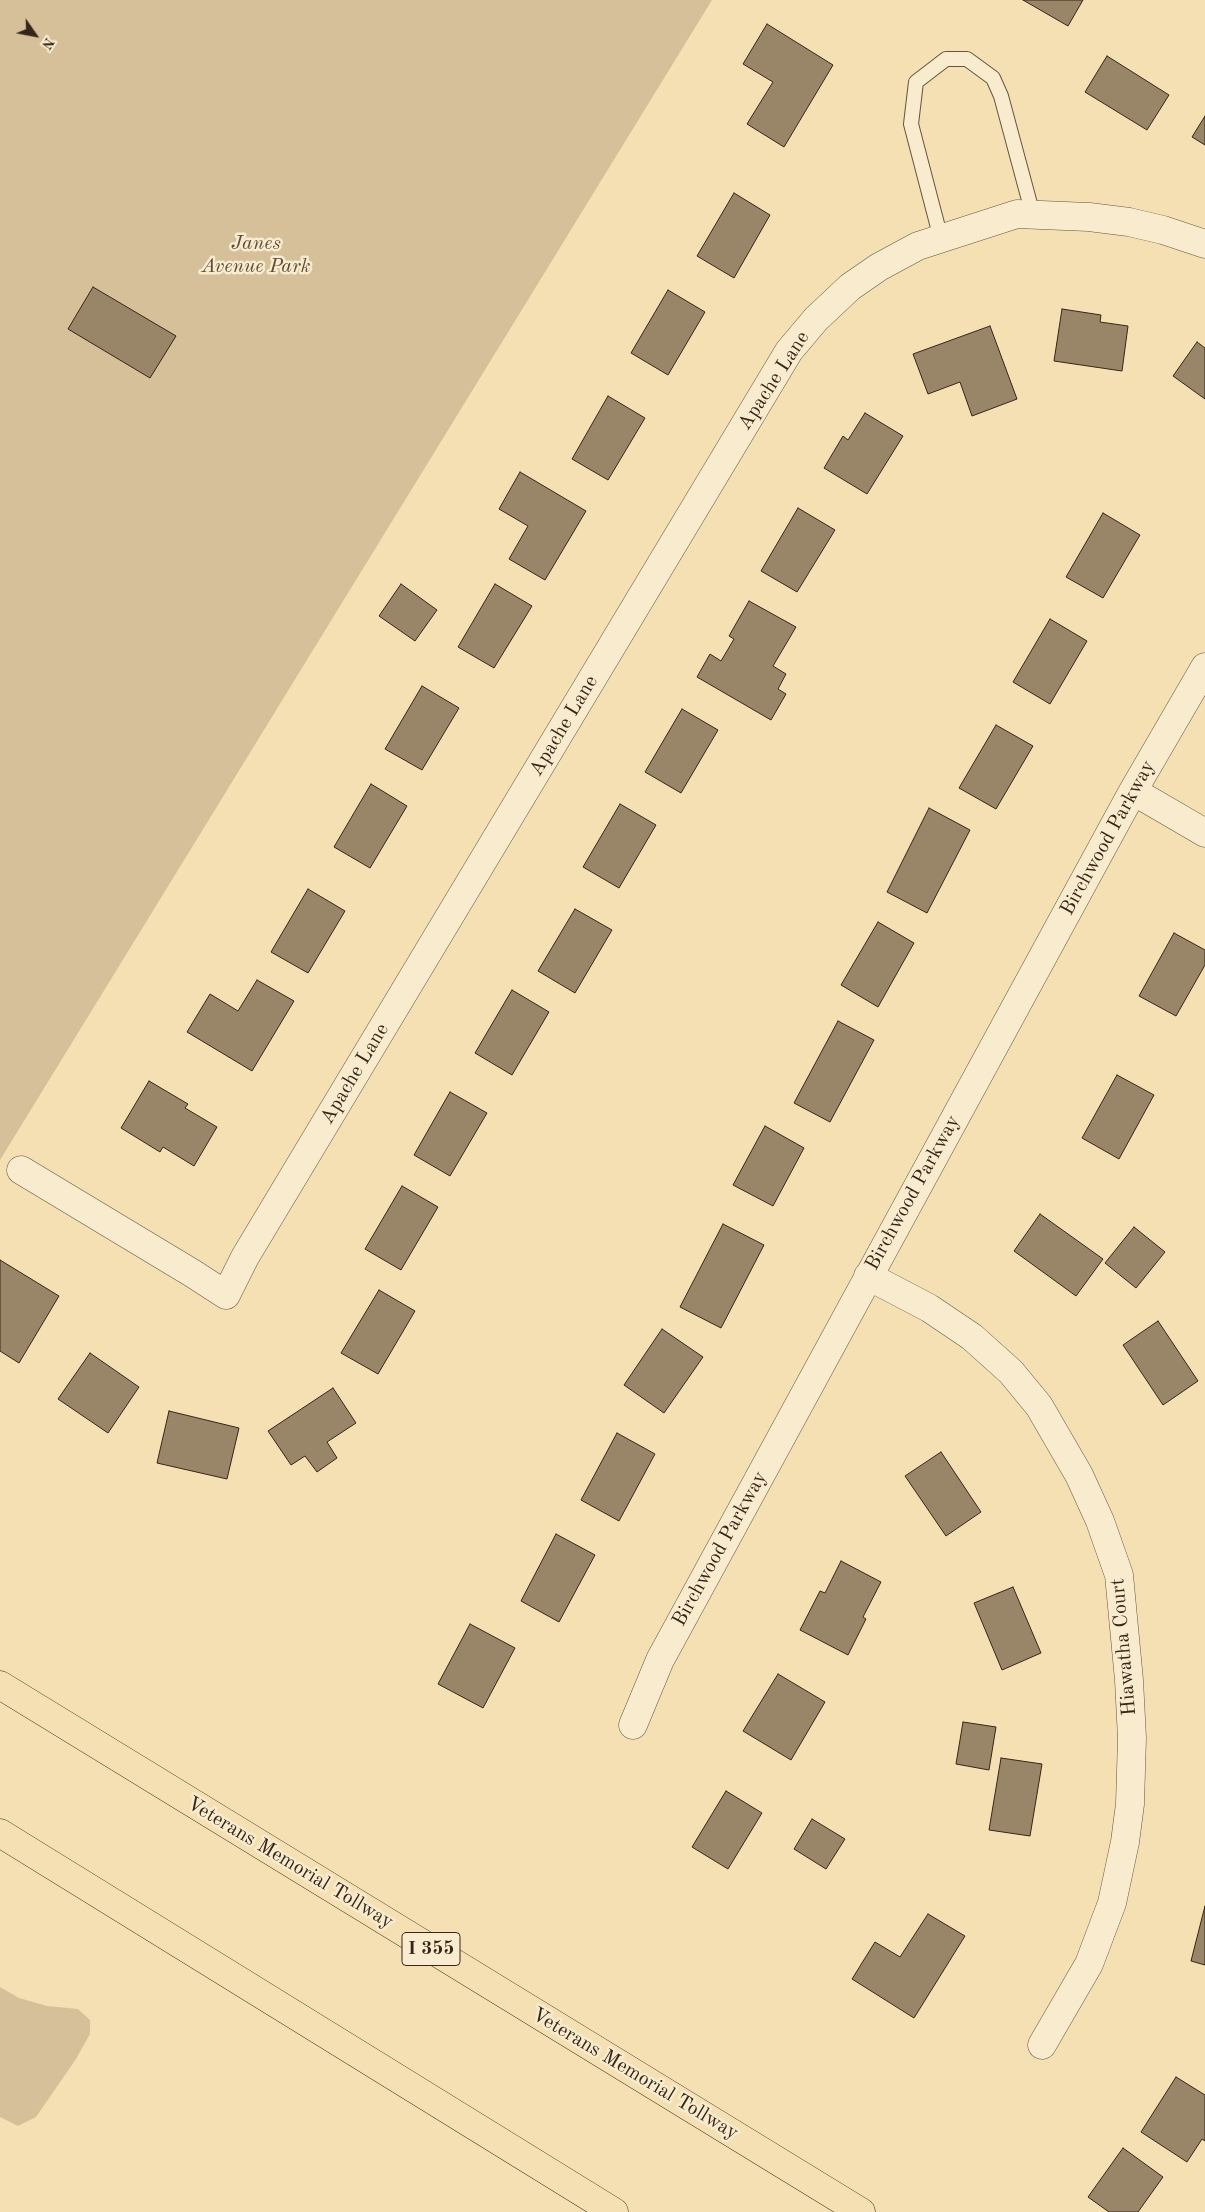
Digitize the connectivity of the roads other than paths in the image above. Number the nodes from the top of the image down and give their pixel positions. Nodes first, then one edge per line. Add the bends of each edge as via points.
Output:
1 (1033, 215) junction
2 (941, 239) junction
3 (1205, 244) edge
4 (1205, 667) edge
5 (1132, 791) junction
6 (1205, 833) edge
7 (21, 1170) dead end
8 (868, 1276) junction
9 (0, 1685) edge
10 (634, 1725) dead end
11 (0, 1833) edge
12 (1042, 2045) dead end
13 (614, 2212) edge
14 (861, 2212) edge

1 - 2 street, Apache Lane via 1017,214
1 - 2 lane via 1001,96 993,78 967,60 946,59 916,82 911,124
1 - 3 street, Apache Lane via 1129,222
2 - 7 street, Apache Lane via 918,246 878,267 850,287 816,318 789,350 255,1240 226,1295
4 - 5 street, Birchwood Parkway
5 - 6 street
5 - 8 street, Birchwood Parkway
8 - 10 street, Birchwood Parkway via 660,1660
8 - 12 street, Hiawatha Court via 965,1332 1011,1372 1039,1406 1079,1475 1119,1575 1132,1738 1125,1842 1112,1903 1089,1964
9 - 14 highway, Veterans Memorial Tollway / I 355
11 - 13 highway

